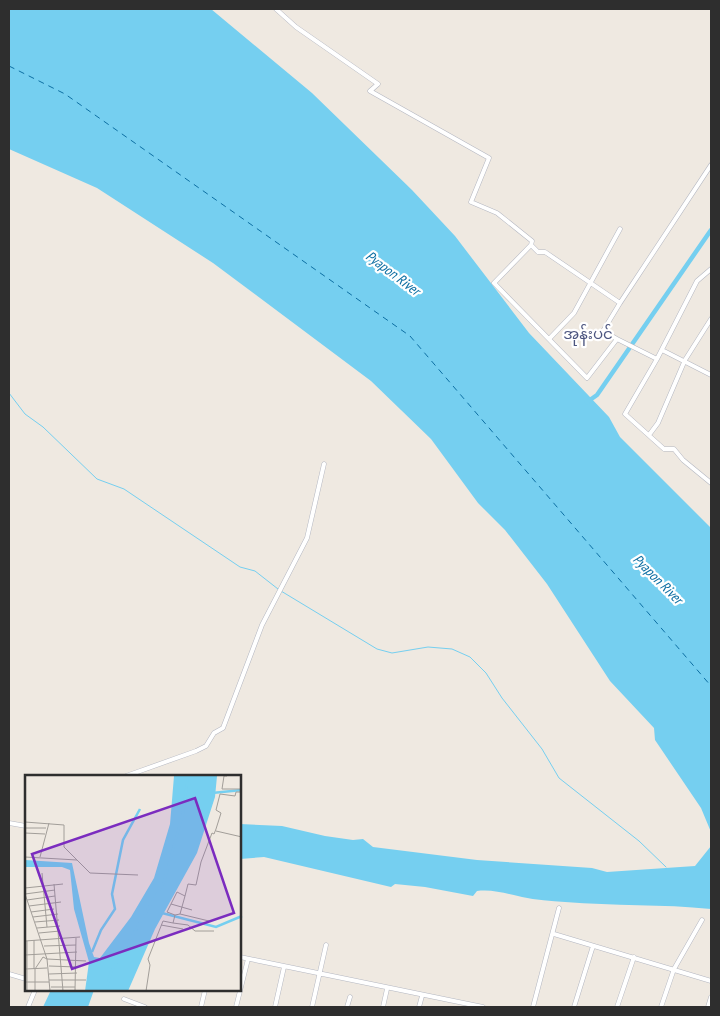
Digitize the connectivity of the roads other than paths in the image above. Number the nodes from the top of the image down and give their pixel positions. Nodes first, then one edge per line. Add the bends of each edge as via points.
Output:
1 (276, 9) edge
2 (711, 165) edge
3 (620, 229) dead end
4 (531, 245) junction
5 (711, 269) edge
6 (590, 282) junction
7 (620, 303) junction
8 (711, 319) edge
9 (550, 338) junction
10 (617, 339) junction
11 (662, 350) junction
12 (657, 359) junction
13 (685, 361) junction
14 (711, 375) edge
15 (649, 435) junction
16 (324, 464) dead end
17 (711, 483) edge
18 (129, 775) edge
19 (9, 824) edge
20 (25, 826) edge
21 (559, 908) dead end
22 (702, 920) dead end
23 (554, 934) junction
24 (326, 945) dead end
25 (593, 946) junction
26 (241, 957) edge
27 (634, 957) junction
28 (248, 959) junction
29 (284, 967) junction
30 (674, 969) junction
31 (9, 974) edge
32 (319, 975) junction
33 (25, 979) edge
34 (711, 981) edge
35 (241, 987) edge
36 (387, 989) junction
37 (35, 991) edge
38 (205, 991) edge
39 (240, 991) edge
40 (422, 996) junction
41 (350, 997) dead end
42 (711, 997) edge
43 (124, 999) dead end
44 (456, 1001) junction
45 (28, 1007) edge
46 (145, 1007) edge
47 (201, 1007) edge
48 (236, 1007) edge
49 (275, 1007) edge
50 (312, 1007) edge
51 (348, 1007) edge
52 (383, 1007) edge
53 (419, 1007) edge
54 (454, 1007) edge
55 (483, 1007) edge
56 (533, 1007) edge
57 (574, 1007) edge
58 (617, 1007) edge
59 (661, 1007) edge
60 (708, 1007) edge

1 - 4 street via 296,27 378,84 370,91 489,158 471,202 497,213 532,241
2 - 7 street
3 - 6 street
4 - 6 street
4 - 9 street via 494,283
5 - 11 street via 697,281
6 - 7 street
6 - 9 street via 574,313
7 - 10 street via 603,331
8 - 13 street
9 - 10 street via 587,378
10 - 12 street
11 - 12 street
11 - 13 street
12 - 15 street via 625,414
13 - 14 street
13 - 15 street
15 - 17 street via 664,449 674,449
16 - 18 street via 307,538 262,625 221,730 214,733 206,746 196,751
19 - 20 street
21 - 23 street
22 - 30 street
23 - 25 street
23 - 56 street
24 - 32 street
25 - 27 street
25 - 57 street
26 - 28 street
27 - 30 street
27 - 58 street
28 - 29 street
28 - 35 street
29 - 32 street
29 - 49 street
30 - 34 street
30 - 59 street
31 - 33 street
32 - 36 street
32 - 50 street
36 - 40 street
36 - 52 street
37 - 45 street
38 - 47 street
39 - 48 street
40 - 44 street
40 - 53 street
41 - 51 street
42 - 60 street
43 - 46 street
44 - 54 street
44 - 55 street

